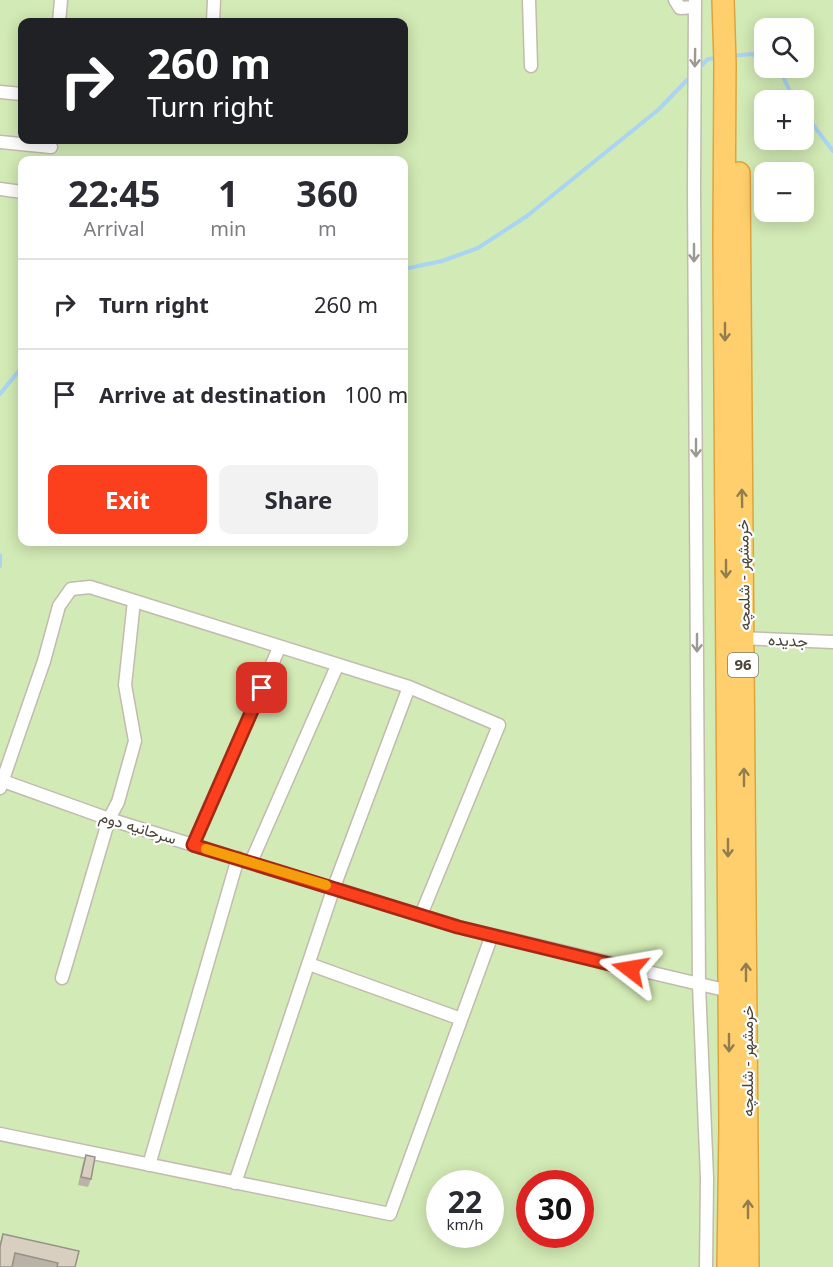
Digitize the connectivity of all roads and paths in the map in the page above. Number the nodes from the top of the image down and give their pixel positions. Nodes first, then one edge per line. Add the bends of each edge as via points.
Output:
1 (61, 0) edge
2 (214, 0) edge
3 (529, 0) edge
4 (675, 0) edge
5 (723, 0) edge
6 (736, 0) edge
7 (695, 3) edge
8 (59, 18) edge
9 (213, 18) edge
10 (731, 56) junction
11 (531, 66) dead end
12 (0, 92) edge
13 (18, 94) edge
14 (0, 142) edge
15 (18, 142) edge
16 (0, 189) edge
17 (18, 191) edge
18 (134, 601) junction
19 (735, 637) junction
20 (833, 642) edge
21 (279, 648) junction
22 (337, 666) junction
23 (409, 687) junction
24 (1, 783) edge
25 (109, 819) junction
26 (193, 845) junction
27 (238, 858) junction
28 (251, 862) junction
29 (334, 887) junction
30 (421, 915) junction
31 (492, 935) junction
32 (309, 964) junction
33 (62, 978) dead end
34 (699, 985) junction
35 (729, 992) junction
36 (461, 1019) junction
37 (0, 1134) edge
38 (148, 1165) junction
39 (235, 1183) junction
40 (706, 1267) edge
41 (728, 1267) edge
42 (748, 1267) edge

1 - 8 street
2 - 9 street
3 - 11 street
4 - 7 street via 680,8
5 - 10 highway, خرمشهر - شلمچه / 96
6 - 10 highway, خرمشهر - شلمچه / 96
7 -> 34 street
10 - 19 highway, خرمشهر - شلمچه / 96
12 - 13 street
14 - 15 street
16 - 17 street
18 - 21 street
18 - 24 street via 90,587 71,589 59,606
18 - 25 street via 125,685 135,741 118,802
19 - 20 street, جدیده
19 -> 35 highway, خرمشهر - شلمچه / 96
42 -> 19 highway, خرمشهر - شلمچه / 96
21 - 22 street
21 - 26 street
22 - 23 street
22 - 28 street
23 - 29 street
23 - 30 street via 499,725
24 - 25 street, سرحانیه دوم
25 - 26 street, سرحانیه دوم
25 - 33 street
26 - 27 street, سرحانیه دوم
27 - 28 street, سرحانیه دوم
27 - 38 street
28 - 29 street, سرحانیه دوم
29 - 30 street, سرحانیه دوم
29 - 32 street
30 - 31 street, سرحانیه دوم
31 - 34 street, سرحانیه دوم
31 - 36 street
32 - 36 street
32 - 39 street
34 - 35 street, سرحانیه دوم
34 - 40 street via 707,1178
35 -> 41 highway, خرمشهر - شلمچه / 96
36 - 39 street via 390,1214
37 - 38 street
38 - 39 street

